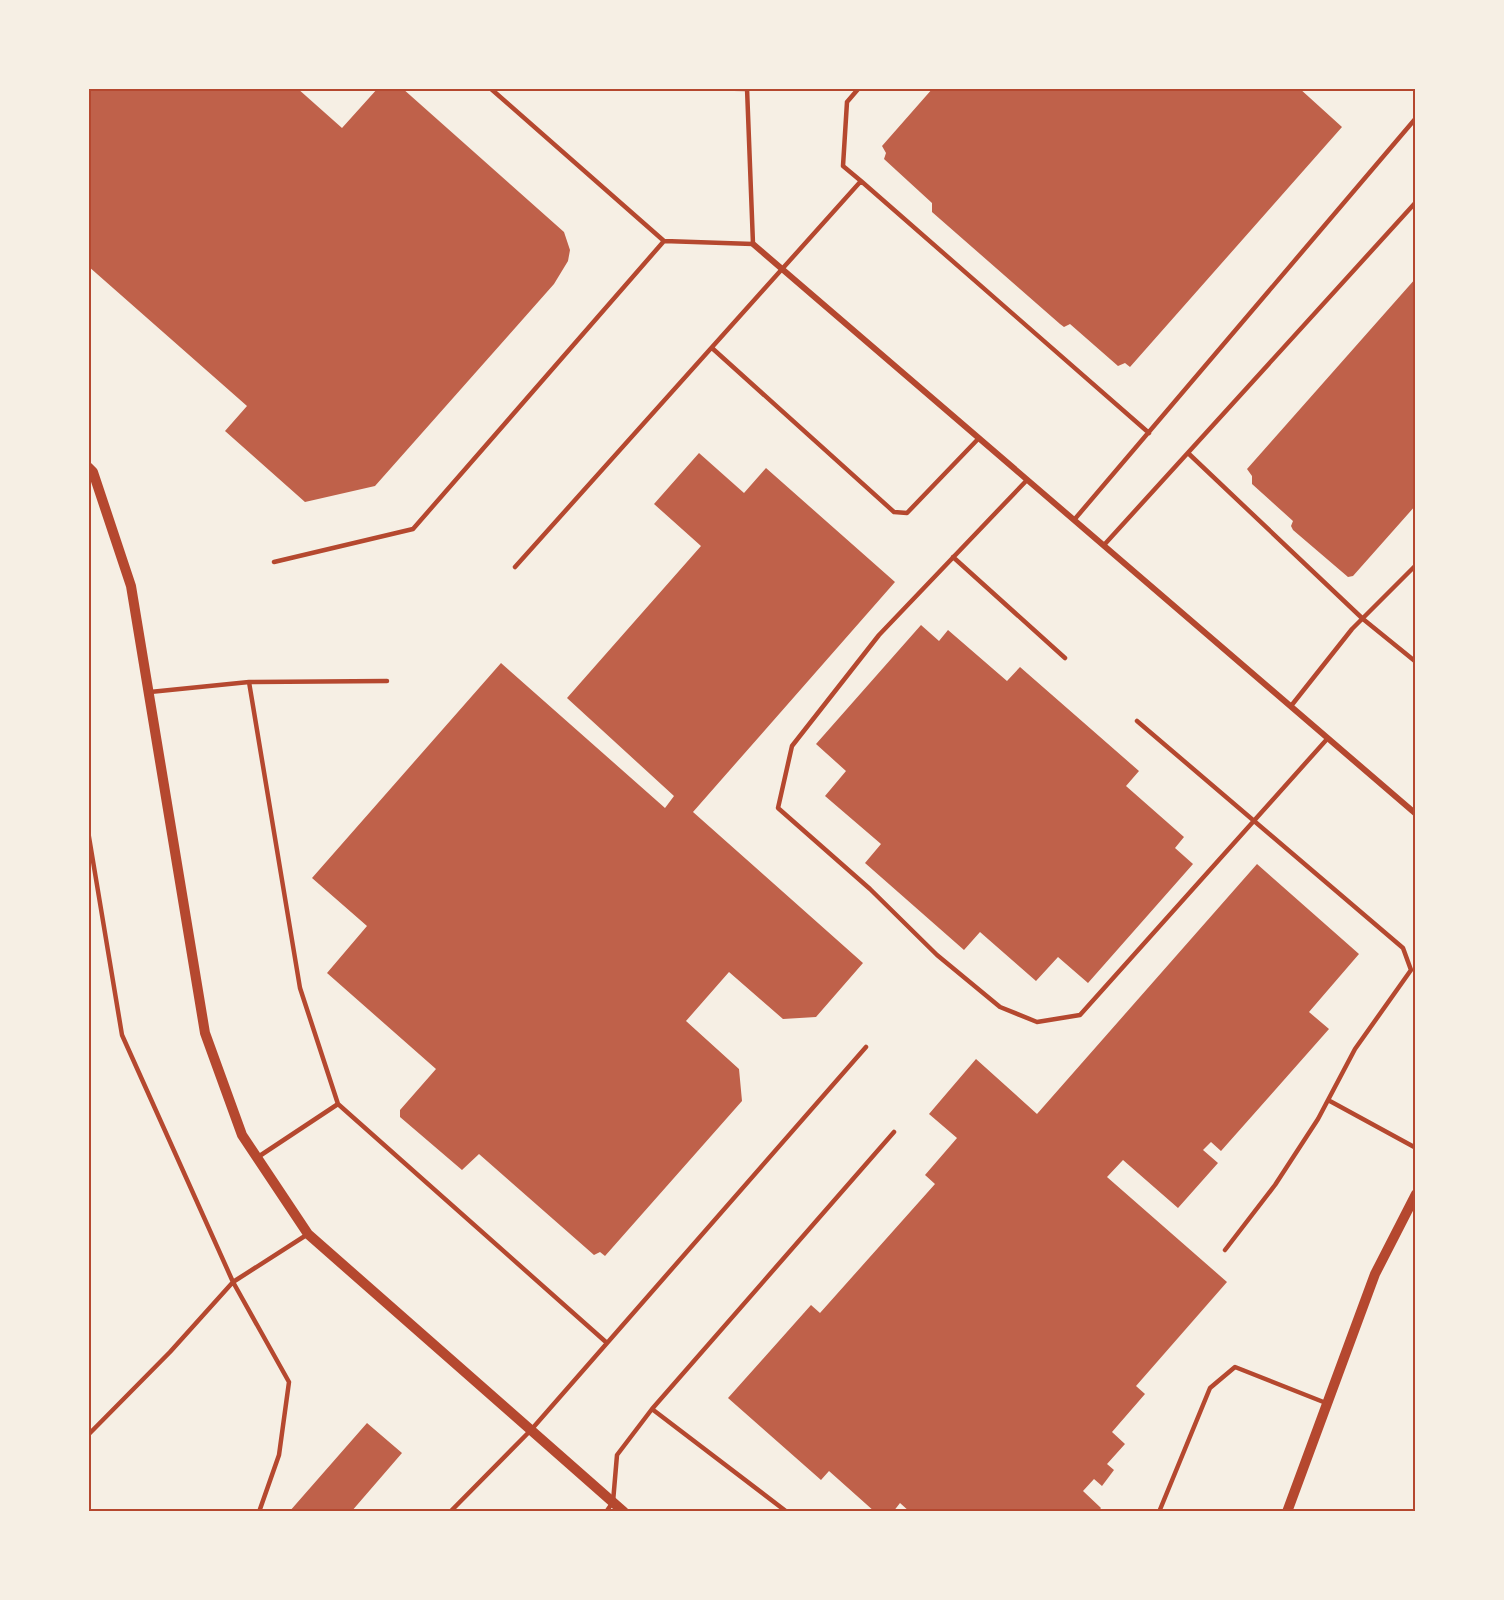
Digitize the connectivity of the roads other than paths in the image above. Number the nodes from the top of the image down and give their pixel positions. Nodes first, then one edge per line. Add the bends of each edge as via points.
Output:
1 (490, 88) edge
2 (693, 88) edge
3 (859, 88) edge
4 (747, 89) edge
5 (1416, 118) edge
6 (861, 181) junction
7 (1416, 202) edge
8 (664, 241) junction
9 (753, 244) junction
10 (783, 270) junction
11 (712, 348) junction
12 (1149, 433) junction
13 (979, 438) junction
14 (1188, 453) junction
15 (88, 467) edge
16 (1027, 480) junction
17 (1074, 520) junction
18 (1104, 545) junction
19 (953, 557) junction
20 (274, 562) dead end
21 (1416, 565) edge
22 (514, 567) dead end
23 (1363, 619) junction
24 (1065, 658) dead end
25 (1416, 662) edge
26 (387, 681) dead end
27 (249, 682) junction
28 (149, 692) junction
29 (1290, 706) junction
30 (1137, 721) dead end
31 (1328, 738) junction
32 (1416, 814) edge
33 (1254, 822) junction
34 (88, 831) edge
35 (867, 1047) dead end
36 (1328, 1100) junction
37 (338, 1104) junction
38 (894, 1132) dead end
39 (1416, 1148) edge
40 (257, 1158) junction
41 (1416, 1194) edge
42 (308, 1234) junction
43 (1225, 1250) dead end
44 (233, 1282) junction
45 (607, 1343) junction
46 (1326, 1403) junction
47 (652, 1409) junction
48 (531, 1430) junction
49 (88, 1435) edge
50 (613, 1502) junction
51 (259, 1512) edge
52 (450, 1512) edge
53 (606, 1512) edge
54 (624, 1512) edge
55 (787, 1512) edge
56 (1159, 1512) edge
57 (1287, 1512) edge

1 - 8 lane
2 - 4 lane
3 - 6 lane via 847,102 843,166
4 - 9 lane
5 - 12 lane
6 - 10 lane
6 - 12 lane
7 - 14 lane
8 - 9 lane
8 - 20 lane via 413,529
9 - 10 street
10 - 11 lane
10 - 13 street
11 - 13 lane via 894,512 907,513
11 - 22 lane
12 - 17 lane
13 - 16 street
14 - 18 lane
14 - 23 lane
15 - 28 street via 131,586
16 - 17 street
16 - 19 lane
17 - 18 street
18 - 29 street
19 - 24 lane
19 - 33 lane via 879,635 792,746 778,808 937,955 1000,1007 1037,1022 1080,1015
21 - 23 lane
23 - 25 lane
23 - 29 lane
26 - 27 lane
27 - 28 lane
27 - 37 lane via 300,988
28 - 40 street via 206,1033 242,1135
29 - 31 street
30 - 33 lane
31 - 32 street
31 - 33 lane
33 - 36 lane via 1403,948 1411,970 1355,1049
34 - 44 lane via 122,1035
35 - 45 lane
36 - 39 lane
36 - 43 lane via 1275,1185
37 - 40 lane
37 - 45 lane
38 - 47 lane
40 - 42 street
41 - 46 street via 1375,1274
42 - 44 lane
42 - 48 street
44 - 49 lane
44 - 51 lane via 289,1382 279,1455
45 - 48 lane
46 - 56 lane via 1235,1367 1210,1388
46 - 57 street
47 - 50 lane via 617,1455
47 - 55 lane
48 - 50 street
48 - 52 lane
50 - 53 lane
50 - 54 street

